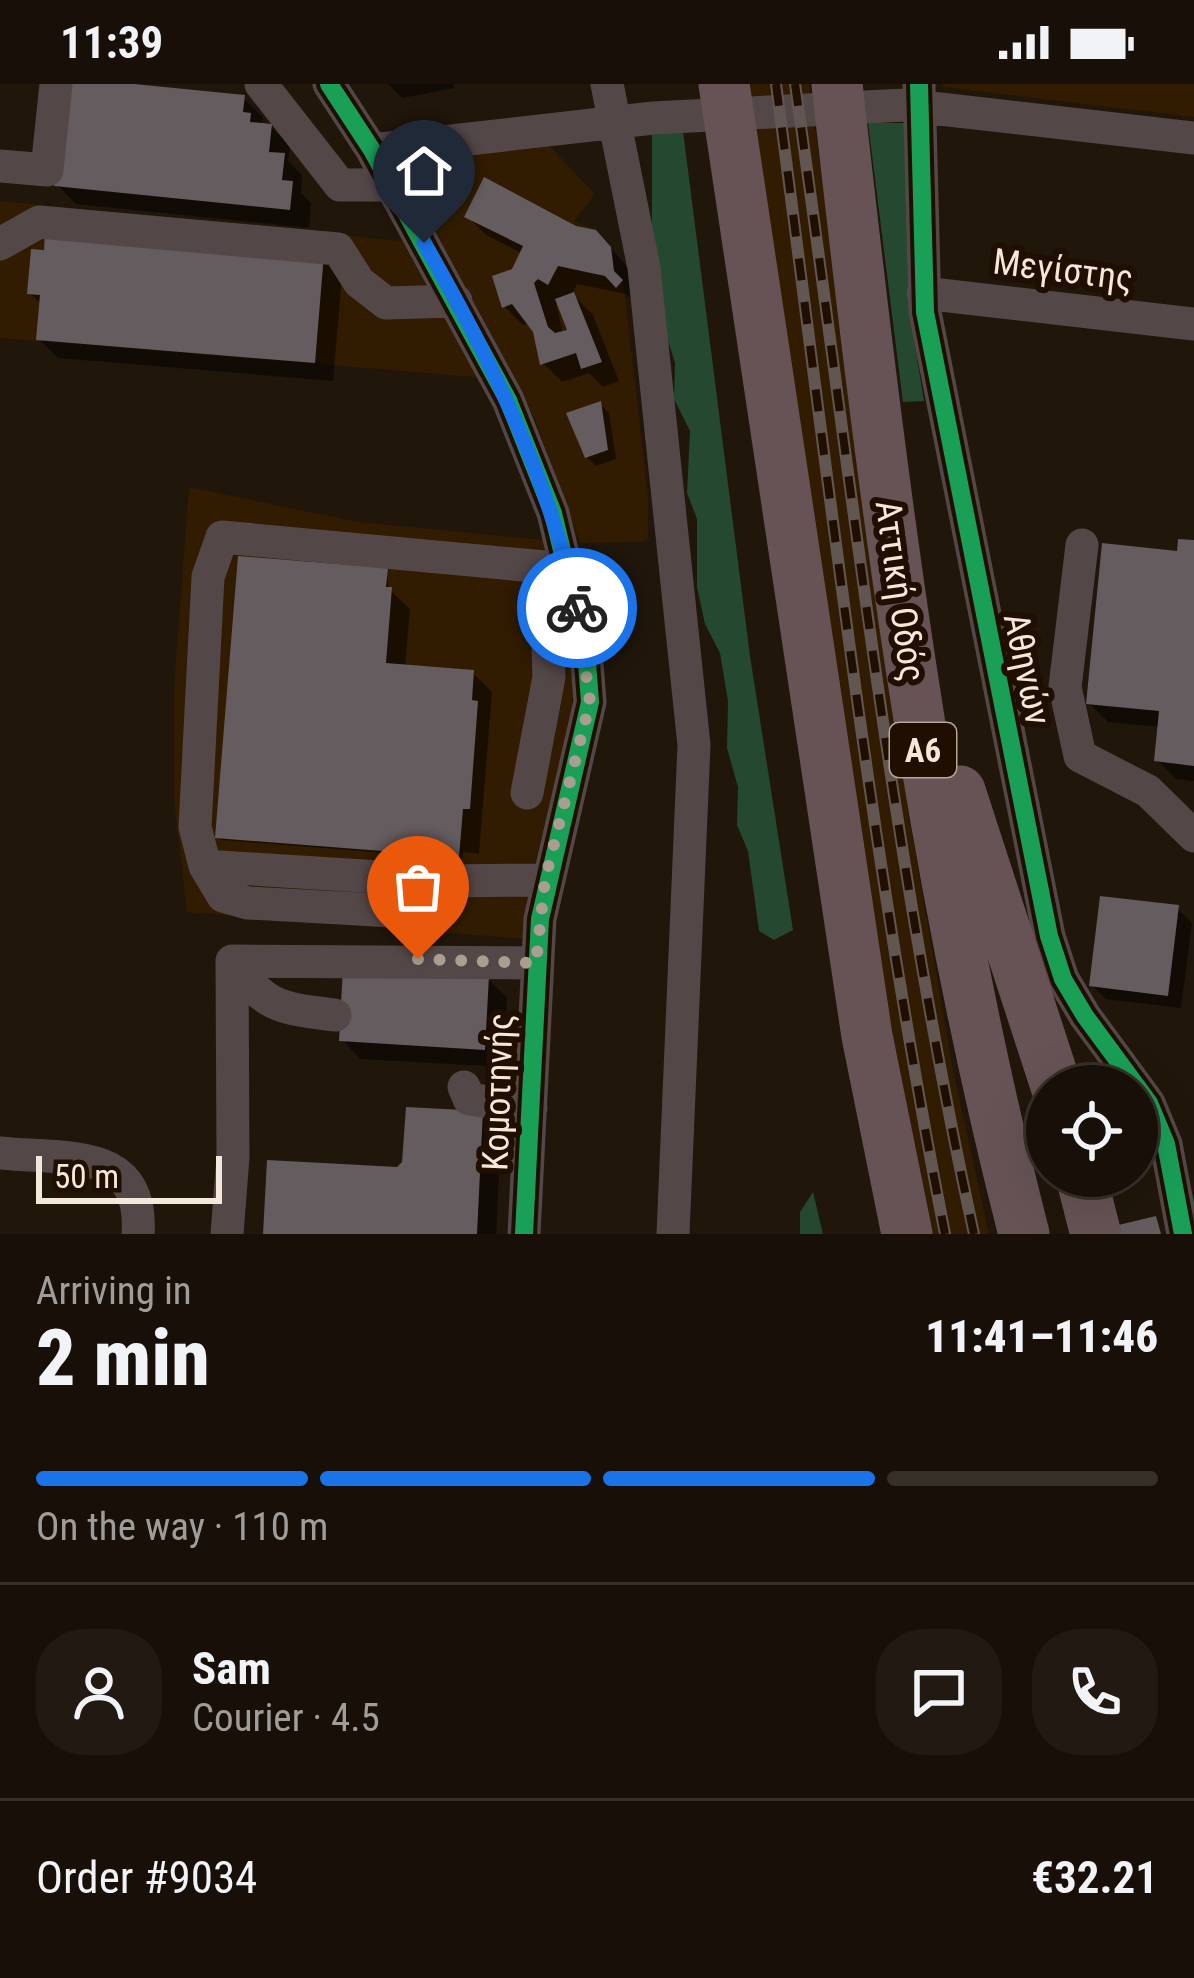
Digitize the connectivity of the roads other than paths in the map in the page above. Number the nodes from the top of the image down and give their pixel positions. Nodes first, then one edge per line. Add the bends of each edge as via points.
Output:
1 (56, 84) edge
2 (261, 84) edge
3 (328, 84) edge
4 (607, 84) edge
5 (724, 84) edge
6 (837, 84) edge
7 (915, 98) edge
8 (611, 123) junction
9 (1194, 138) edge
10 (372, 150) junction
11 (0, 166) edge
12 (392, 185) junction
13 (0, 244) edge
14 (856, 260) junction
15 (923, 293) junction
16 (456, 301) junction
17 (1194, 324) edge
18 (1082, 544) dead end
19 (581, 627) junction
20 (547, 631) junction
21 (589, 673) junction
22 (549, 677) junction
23 (527, 793) dead end
24 (1194, 836) edge
25 (545, 880) junction
26 (232, 961) junction
27 (536, 963) junction
28 (335, 1015) dead end
29 (867, 1036) junction
30 (1049, 1065) edge
31 (464, 1087) dead end
32 (531, 1108) junction
33 (0, 1153) edge
34 (1086, 1197) edge
35 (1095, 1231) dead end
36 (138, 1234) edge
37 (227, 1234) edge
38 (524, 1234) edge
39 (673, 1234) edge
40 (880, 1234) edge
41 (908, 1234) edge
42 (1024, 1234) edge
43 (1183, 1234) edge

1 - 11 street via 46,170
2 - 12 street via 340,185
3 - 10 street, Κομοτηνής
4 - 8 street
5 - 29 highway
6 - 14 highway, Αττική Οδός / Α6
7 - 8 street
7 - 9 street
7 - 15 street, Αθηνών
8 - 10 street
8 - 39 street via 644,268 694,746
10 - 12 street, Κομοτηνής
12 - 16 street, Κομοτηνής
13 - 16 street via 39,222 338,249 359,282 386,303
14 - 30 highway via 954,771
14 - 42 highway, Αττική Οδός / Α6 via 940,852
15 - 17 street, Μεγίστης
15 - 43 street, Αθηνών via 1049,936 1074,997 1149,1103 1166,1144
16 - 19 street, Κομοτηνής via 542,480
18 - 24 street via 1064,687 1080,756 1148,791
19 - 20 street
19 - 21 street, Κομοτηνής
20 - 22 street
20 - 25 street via 545,567 222,537 208,577 195,827 205,866
21 - 22 street
21 - 25 street, Κομοτηνής via 585,728
22 - 23 street
25 - 27 street, Κομοτηνής
26 - 27 street
26 - 28 street via 257,996 281,1009
26 - 37 street
27 - 32 street, Κομοτηνής
29 - 40 highway
29 - 41 highway
31 - 32 street via 481,1105
32 - 38 street, Κομοτηνής
33 - 36 street via 93,1163 127,1177 138,1192
34 - 35 highway

